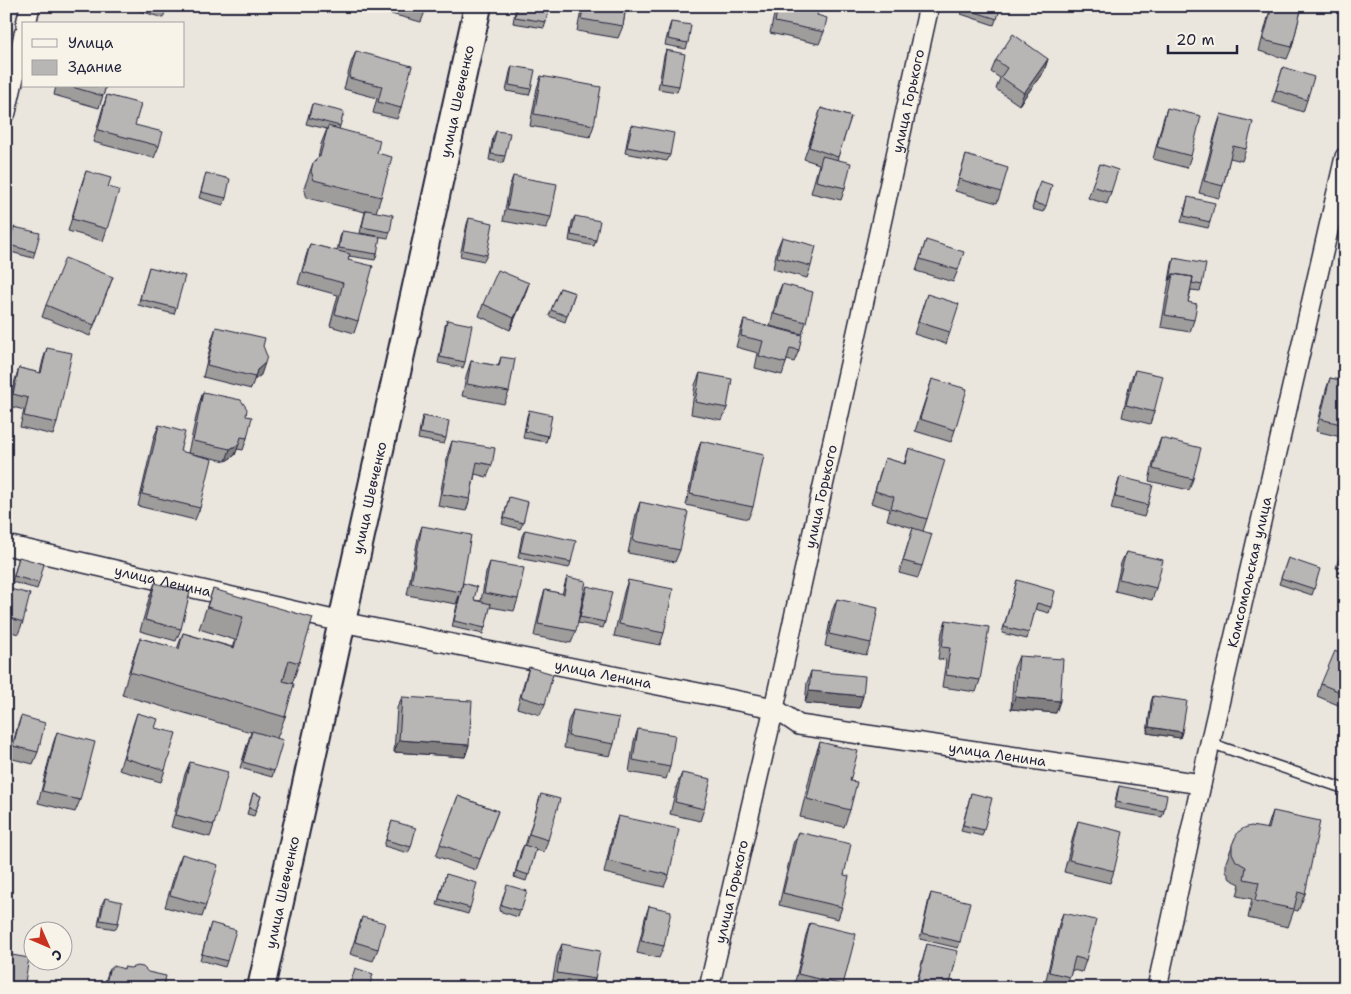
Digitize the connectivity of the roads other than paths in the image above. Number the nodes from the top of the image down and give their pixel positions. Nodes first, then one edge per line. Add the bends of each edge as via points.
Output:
1 (30, 6) edge
2 (478, 6) edge
3 (929, 6) edge
4 (26, 22) edge
5 (22, 43) edge
6 (6, 112) edge
7 (1345, 157) edge
8 (6, 545) edge
9 (342, 622) junction
10 (774, 708) junction
11 (1210, 743) junction
12 (1201, 784) junction
13 (1345, 789) edge
14 (261, 988) edge
15 (708, 988) edge
16 (1157, 988) edge

1 - 4 street
2 - 9 main road, улица Шевченко
3 - 10 street, улица Горького
5 - 6 street
7 - 11 street, Комсомольская улица
8 - 9 street, улица Ленина
9 - 10 street, улица Ленина
9 - 14 main road, улица Шевченко
10 - 12 street, улица Ленина via 799,725
10 - 15 street, улица Горького
11 - 12 street, Комсомольская улица
11 - 13 lane
12 - 16 street, Комсомольская улица

